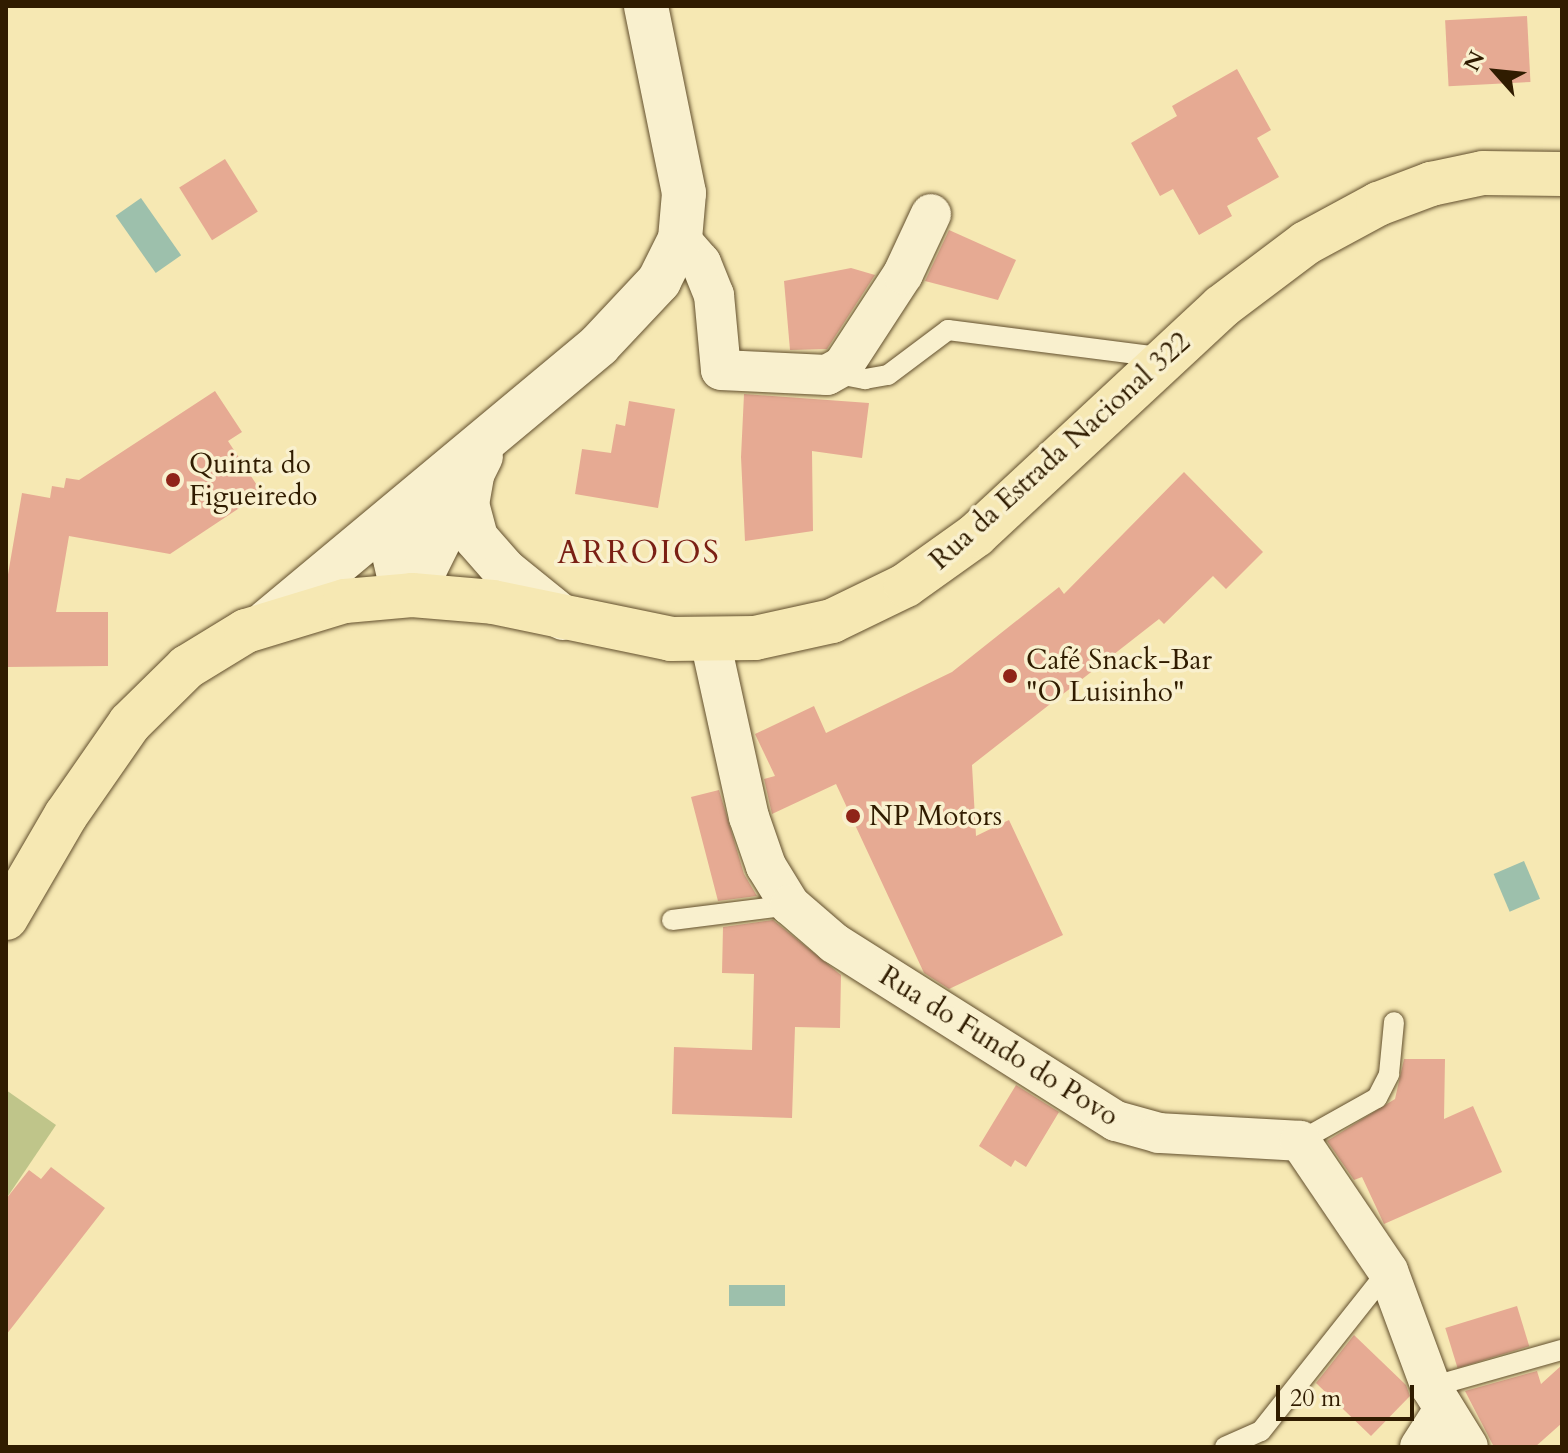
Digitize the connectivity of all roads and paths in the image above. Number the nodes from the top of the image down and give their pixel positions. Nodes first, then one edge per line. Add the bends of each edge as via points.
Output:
1 (646, 6) edge
2 (1562, 174) edge
3 (931, 214) dead end
4 (680, 239) junction
5 (1166, 358) junction
6 (833, 373) junction
7 (510, 417) junction
8 (481, 456) junction
9 (428, 487) junction
10 (412, 595) junction
11 (563, 618) junction
12 (267, 622) junction
13 (710, 640) junction
14 (790, 905) junction
15 (6, 918) edge
16 (672, 920) dead end
17 (1394, 1022) dead end
18 (1300, 1141) junction
19 (1388, 1271) junction
20 (1562, 1350) edge
21 (1437, 1399) junction
22 (1225, 1447) edge
23 (1420, 1447) edge
24 (1468, 1447) edge

1 - 4 street via 684,193
2 - 5 main road, Rua da Estrada Nacional 322 via 1483,173 1431,184 1378,204 1262,273
3 - 6 street via 903,274
4 - 6 street via 701,263 714,295 721,370
4 - 7 street via 643,303
5 - 6 lane via 948,330 883,377
5 - 13 main road, Rua da Estrada Nacional 322 via 987,525 906,585 819,625
7 - 8 street
7 - 9 street
8 - 10 street
8 - 11 street via 467,504 476,538 493,560
9 - 10 street via 396,553 398,576
9 - 12 street
10 - 11 main road, Rua da Estrada Nacional 322 via 493,602
10 - 12 main road, Rua da Estrada Nacional 322 via 345,601
11 - 13 main road, Rua da Estrada Nacional 322 via 671,639
12 - 15 main road, Rua da Estrada Nacional 322 via 187,667 130,723 66,815
13 - 14 street, Rua do Fundo do Povo via 753,829 766,866
14 - 16 lane
14 - 18 street, Rua do Fundo do Povo via 834,943 1116,1121 1159,1133
17 - 18 lane via 1389,1074 1377,1098
18 - 19 street
19 - 21 street
19 - 22 lane via 1261,1431
20 - 21 lane
21 - 23 street
21 - 24 street

